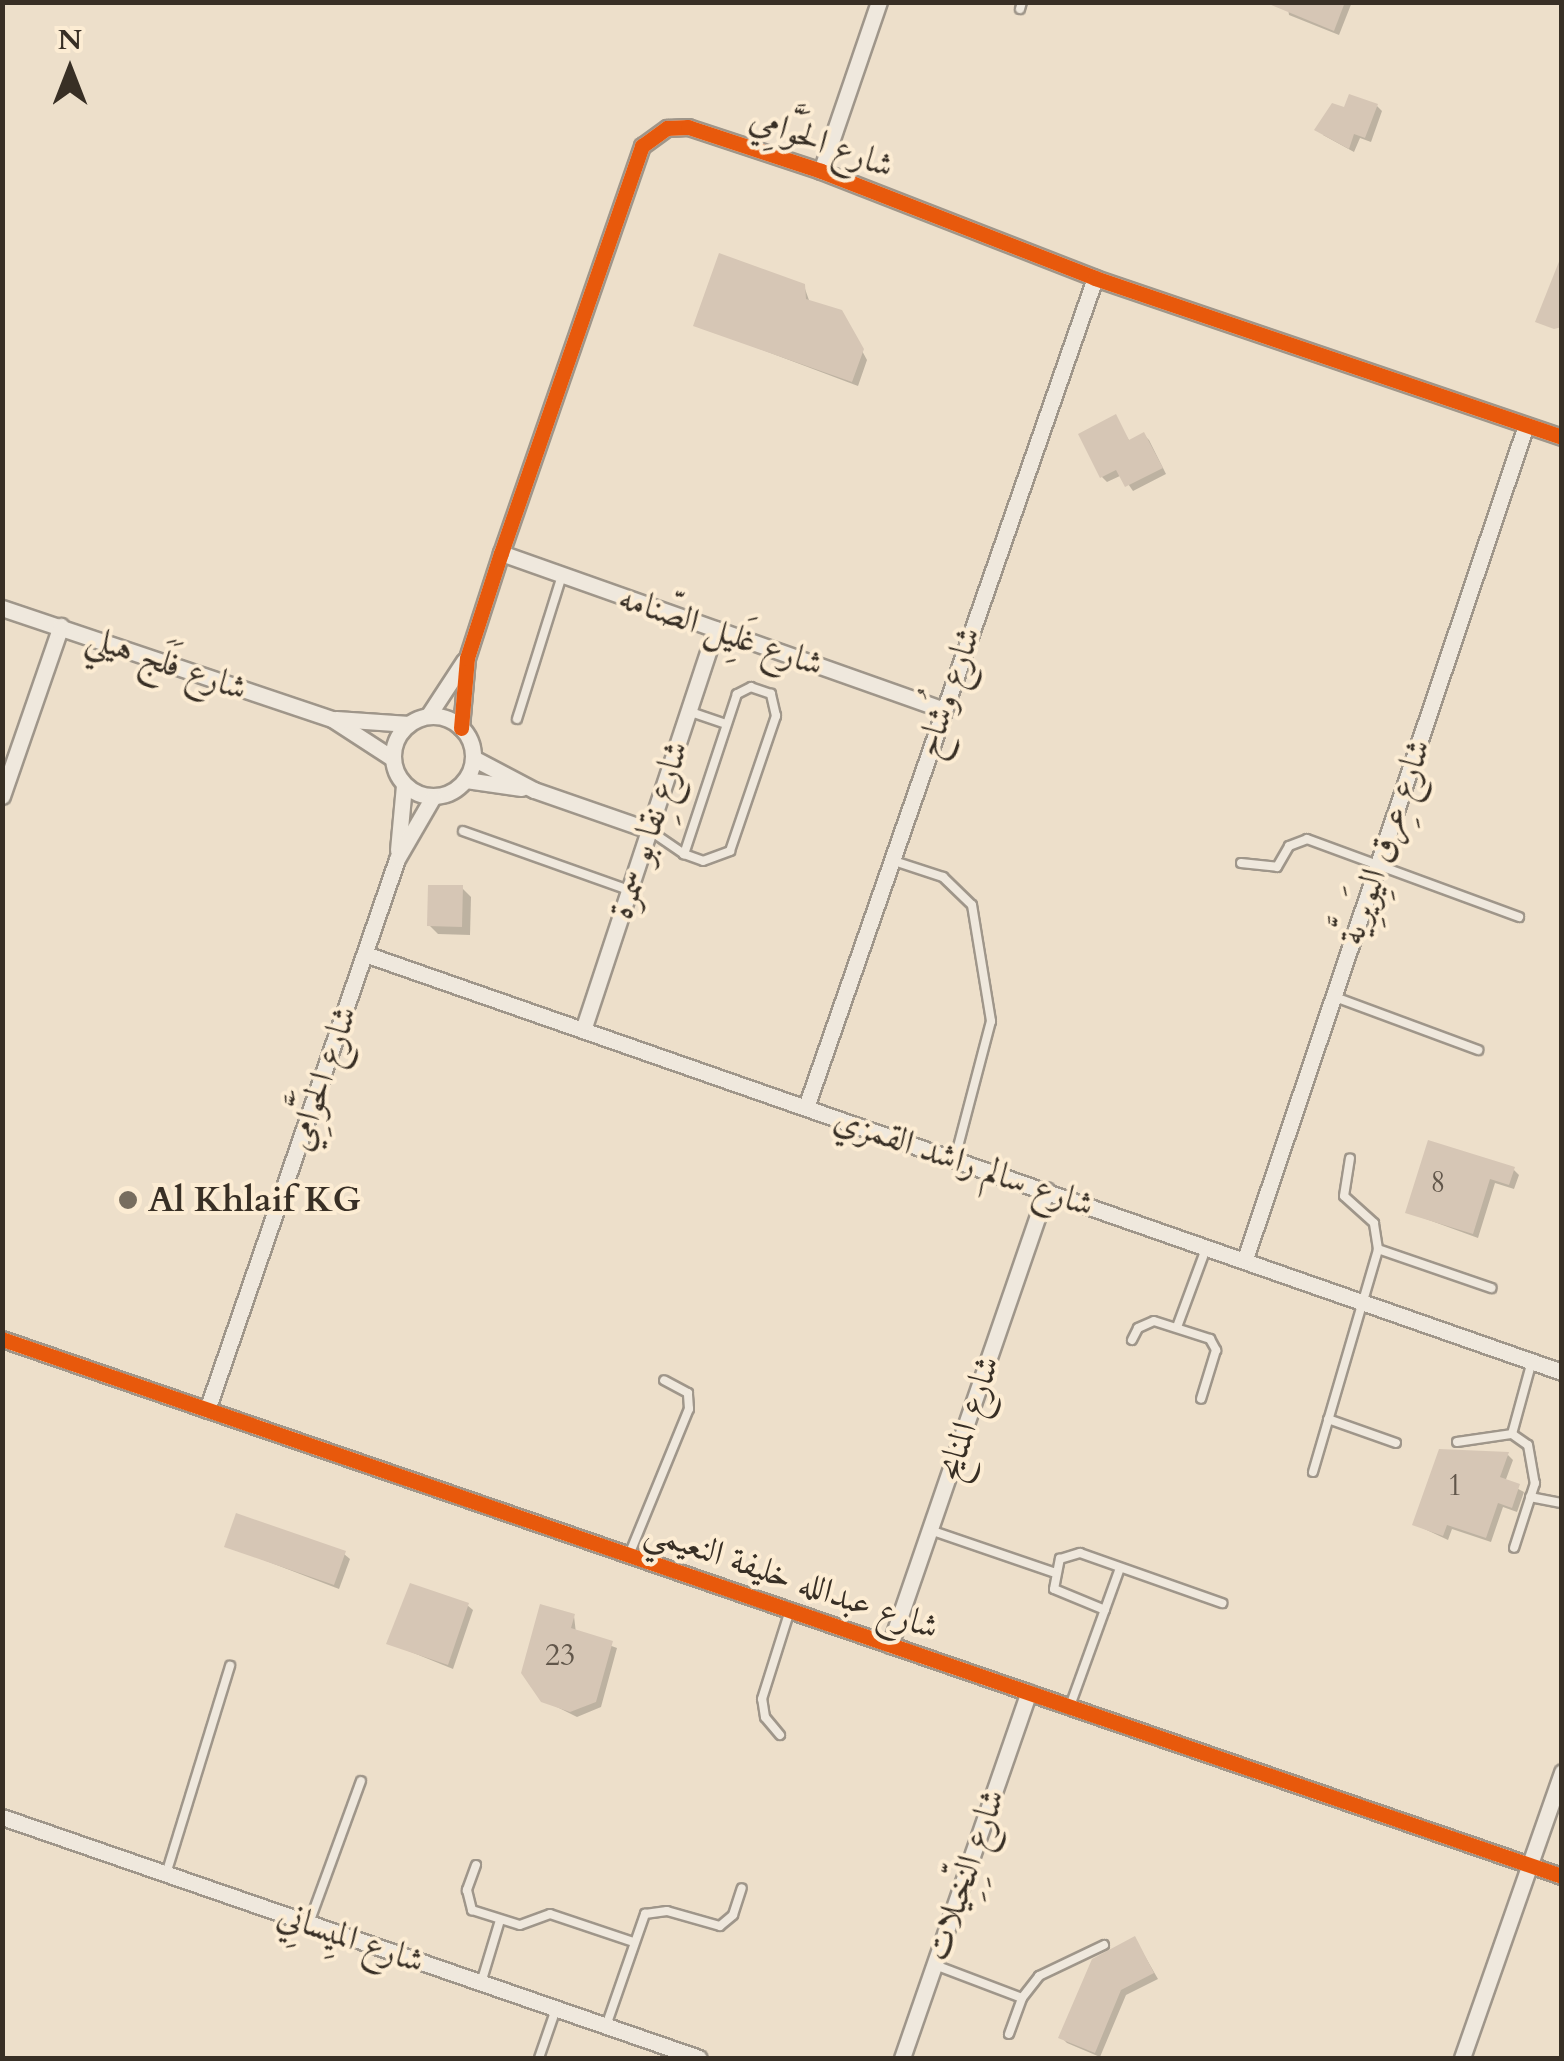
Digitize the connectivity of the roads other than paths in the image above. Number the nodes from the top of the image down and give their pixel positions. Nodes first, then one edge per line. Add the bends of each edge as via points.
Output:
1 (880, 2) edge
2 (820, 171) junction
3 (1094, 278) junction
4 (1526, 425) junction
5 (1562, 437) edge
6 (501, 554) junction
7 (562, 575) junction
8 (2, 608) edge
9 (60, 626) junction
10 (716, 629) junction
11 (466, 658) junction
12 (942, 709) junction
13 (688, 711) junction
14 (428, 716) junction
15 (517, 718) dead end
16 (332, 719) junction
17 (409, 724) junction
18 (726, 724) junction
19 (461, 728) junction
20 (392, 758) junction
21 (473, 758) junction
22 (466, 780) junction
23 (404, 785) junction
24 (534, 790) junction
25 (2, 796) edge
26 (434, 796) junction
27 (649, 830) junction
28 (463, 831) dead end
29 (684, 854) junction
30 (397, 859) junction
31 (891, 860) junction
32 (1241, 863) dead end
33 (1376, 869) junction
34 (629, 890) junction
35 (1519, 917) dead end
36 (365, 954) junction
37 (1332, 996) junction
38 (583, 1030) junction
39 (1478, 1050) dead end
40 (806, 1107) junction
41 (1350, 1158) dead end
42 (956, 1159) junction
43 (1046, 1190) junction
44 (1206, 1246) junction
45 (1378, 1249) junction
46 (1244, 1259) junction
47 (1491, 1288) dead end
48 (1363, 1300) junction
49 (1177, 1327) junction
50 (2, 1339) edge
51 (1132, 1340) dead end
52 (1532, 1358) junction
53 (1562, 1372) edge
54 (664, 1380) dead end
55 (1201, 1399) dead end
56 (207, 1410) junction
57 (1328, 1419) junction
58 (1512, 1434) junction
59 (1457, 1442) dead end
60 (1396, 1443) dead end
61 (1312, 1472) dead end
62 (1530, 1498) junction
63 (1562, 1503) edge
64 (930, 1530) junction
65 (1514, 1548) dead end
66 (629, 1555) junction
67 (1120, 1568) junction
68 (1053, 1572) junction
69 (1222, 1603) dead end
70 (790, 1610) junction
71 (1106, 1610) junction
72 (890, 1645) junction
73 (230, 1666) dead end
74 (1028, 1692) junction
75 (1070, 1706) junction
76 (780, 1735) dead end
77 (1562, 1772) edge
78 (360, 1781) dead end
79 (2, 1818) edge
80 (1529, 1864) junction
81 (476, 1865) dead end
82 (166, 1874) junction
83 (1562, 1876) edge
84 (742, 1888) dead end
85 (500, 1920) junction
86 (309, 1924) junction
87 (633, 1942) junction
88 (1104, 1945) dead end
89 (935, 1965) junction
90 (480, 1983) junction
91 (1022, 1998) junction
92 (556, 2009) junction
93 (606, 2026) junction
94 (1009, 2034) dead end
95 (538, 2058) edge
96 (699, 2058) edge
97 (902, 2058) edge
98 (1462, 2058) edge

1 - 2 street
2 - 3 street, شارع الحَوَّامِي
2 - 6 street, شارع الحَوَّامِي via 688,127 667,128 642,146
3 - 4 street, شارع الحَوَّامِي
3 - 12 street, شارع وُشاح
4 - 5 street, شارع الحَوَّامِي
4 - 33 street, شارع عِرق اليِوَيرِيَّة
6 - 7 street, شارع غَلِيل الصّنامه
6 - 11 street, شارع الحَوَّامِي
7 - 10 street, شارع غَلِيل الصّنامه
7 - 15 lane
8 - 9 street, شارع فَلَج هيلي
9 - 16 street, شارع فَلَج هيلي
9 - 25 street
10 - 12 street, شارع غَلِيل الصّنامه
10 - 13 street, شارع نِقا بو سمرة
11 - 14 street, شارع الحَوَّامِي
11 - 19 street, شارع الحَوَّامِي
12 - 31 street, شارع وُشاح
13 - 18 lane
13 - 27 street, شارع نِقا بو سمرة
14 - 17 street
14 - 19 street
16 - 17 street, شارع فَلَج هيلي
16 - 20 street, شارع فَلَج هيلي
17 - 20 street
18 - 29 lane
18 - 29 lane via 743,688 777,700 730,851 712,862
19 - 21 street
20 - 23 street
21 - 22 street
21 - 24 street
22 - 24 street
22 - 26 street
23 - 26 street
23 - 30 street, شارع الحَوَّامِي
24 - 27 street
26 - 30 street, شارع الحَوَّامِي
27 - 29 lane
27 - 34 street, شارع نِقا بو سمرة
28 - 34 lane
30 - 36 street, شارع الحَوَّامِي
31 - 40 street, شارع وُشاح
31 - 42 lane via 943,877 972,904 991,1020
32 - 33 lane via 1277,867 1289,846 1307,839
33 - 35 lane
33 - 37 street, شارع عِرق اليِوَيرِيَّة
34 - 38 street, شارع نِقا بو سمرة
36 - 38 street, شارع سالم راشد القمزي
36 - 56 street, شارع الحَوَّامِي
37 - 39 lane
37 - 46 street, شارع عِرق اليِوَيرِيَّة
38 - 40 street, شارع سالم راشد القمزي
40 - 42 street, شارع سالم راشد القمزي
41 - 45 lane via 1344,1196 1374,1223
42 - 43 street, شارع سالم راشد القمزي
43 - 44 street, شارع سالم راشد القمزي
43 - 64 street, شارع المنايح
44 - 46 street, شارع سالم راشد القمزي
44 - 49 lane
45 - 47 lane
45 - 48 lane
46 - 48 street, شارع سالم راشد القمزي
48 - 52 street, شارع سالم راشد القمزي
48 - 57 lane
49 - 51 lane via 1144,1323
49 - 55 lane via 1214,1343
50 - 56 street, شارع عبدالله خليفة النعيمي
52 - 53 street, شارع سالم راشد القمزي
52 - 58 lane
54 - 66 lane via 688,1393 689,1410
56 - 66 street, شارع عبدالله خليفة النعيمي
57 - 60 lane
57 - 61 lane
58 - 59 lane
58 - 62 lane via 1528,1445 1535,1464
62 - 63 lane
62 - 65 lane
64 - 68 lane
64 - 72 street, شارع المنايح
66 - 70 street, شارع عبدالله خليفة النعيمي
67 - 68 lane via 1068,1553
67 - 69 lane
67 - 71 lane
68 - 71 lane via 1054,1589
70 - 72 street, شارع عبدالله خليفة النعيمي
70 - 76 lane via 762,1699 765,1717
71 - 75 lane
72 - 74 street, شارع عبدالله خليفة النعيمي
73 - 82 lane
74 - 75 street, شارع عبدالله خليفة النعيمي
74 - 89 street, شارع النِّخِيلات
75 - 80 street, شارع عبدالله خليفة النعيمي
77 - 80 street
78 - 86 lane
79 - 82 street, شارع المِيسانِي
80 - 83 street, شارع عبدالله خليفة النعيمي
80 - 98 street
81 - 85 lane via 468,1905
82 - 86 street, شارع المِيسانِي
84 - 87 lane via 733,1916 720,1926 655,1911 645,1914
85 - 87 lane via 520,1925 540,1912
85 - 90 lane
86 - 90 street, شارع المِيسانِي
87 - 93 lane
88 - 91 lane via 1051,1967
89 - 91 lane
89 - 97 street, شارع النِّخِيلات
90 - 92 street, شارع المِيسانِي
91 - 94 lane
92 - 93 street, شارع المِيسانِي
92 - 95 lane
93 - 96 street, شارع المِيسانِي

